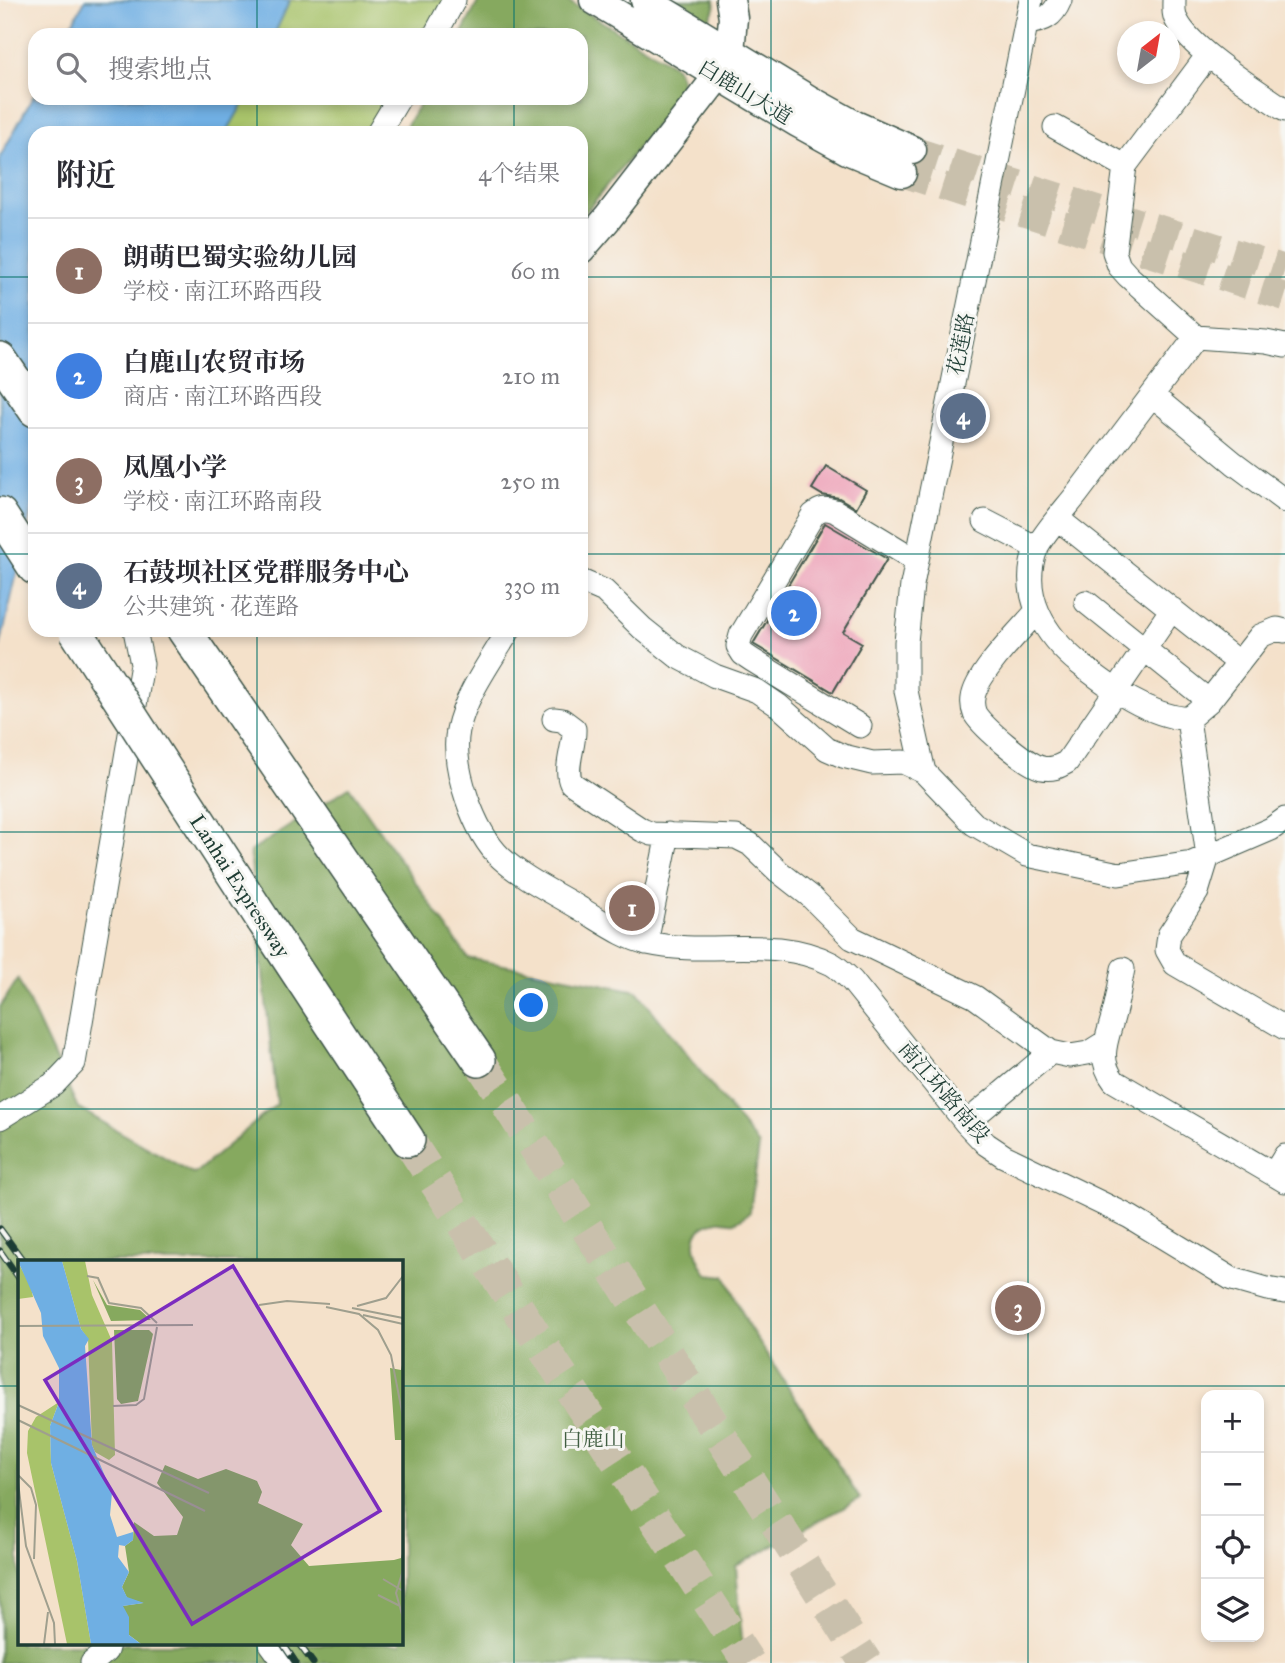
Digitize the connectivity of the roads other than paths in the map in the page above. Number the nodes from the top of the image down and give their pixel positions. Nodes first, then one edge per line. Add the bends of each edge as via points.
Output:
1 (454, 0) edge
2 (594, 0) edge
3 (645, 0) edge
4 (730, 0) edge
5 (1031, 0) edge
6 (1060, 0) edge
7 (1174, 0) edge
8 (1026, 23) junction
9 (439, 28) edge
10 (1209, 55) junction
11 (724, 64) junction
12 (395, 105) edge
13 (1285, 110) edge
14 (382, 126) edge
15 (1055, 127) dead end
16 (907, 162) tunnel mouth
17 (1125, 166) junction
18 (588, 240) edge
19 (1196, 337) junction
20 (1285, 346) edge
21 (0, 359) edge
22 (1152, 395) junction
23 (28, 400) edge
24 (1285, 501) edge
25 (0, 514) edge
26 (1058, 519) junction
27 (985, 521) dead end
28 (1037, 548) junction
29 (28, 557) edge
30 (917, 561) junction
31 (588, 584) edge
32 (1086, 602) dead end
33 (1172, 610) junction
34 (1036, 612) junction
35 (1285, 631) edge
36 (80, 637) edge
37 (136, 637) edge
38 (189, 637) edge
39 (505, 637) edge
40 (1145, 650) junction
41 (1239, 663) junction
42 (1116, 691) junction
43 (1209, 701) junction
44 (554, 719) dead end
45 (1188, 719) junction
46 (860, 726) dead end
47 (924, 772) junction
48 (1285, 819) edge
49 (668, 834) junction
50 (1200, 859) junction
51 (646, 943) junction
52 (1123, 969) dead end
53 (1285, 1028) edge
54 (1104, 1042) junction
55 (1051, 1052) junction
56 (479, 1060) tunnel mouth
57 (0, 1118) edge
58 (966, 1123) junction
59 (408, 1140) tunnel mouth
60 (1281, 1170) edge
61 (1285, 1292) edge
62 (107, 1646) edge
63 (272, 1646) edge
64 (92, 1663) edge
65 (285, 1663) edge

1 - 9 street
2 - 11 main road, 白鹿山大道
3 - 11 main road, 白鹿山大道
4 - 11 main road via 733,18
5 - 8 street, 花莲路
6 - 8 street via 1052,15
7 - 10 street via 1175,18 1182,31
8 - 30 street, 花莲路
10 - 13 street
10 - 17 street
11 - 16 main road, 白鹿山大道 via 847,150
11 - 18 main road
12 - 14 street
15 - 17 street
17 - 19 street via 1114,252 1119,266
19 - 20 street
19 - 22 street
21 - 23 highway
22 - 24 street
22 - 26 street
25 - 29 highway
26 - 28 street
26 - 33 street
27 - 28 street
28 - 34 street via 1031,593
30 - 46 street via 835,512 819,509 740,635 738,646 743,654
30 - 47 street, 花莲路 via 906,642 906,691
31 - 47 street via 604,592 677,656 757,691 827,749 872,763 903,762
32 - 40 street
33 - 40 street
33 - 41 street
34 - 42 street via 1069,655
34 - 42 street via 980,677 972,701 981,721 1031,764 1057,768 1067,762
35 - 41 street via 1277,629 1260,636
36 - 59 highway, Lanhai Expressway, bridge
37 - 57 street via 142,664 74,1063 53,1085
38 - 56 highway
39 - 51 street, 南江环路南段 via 458,730 457,756 464,790 486,839 516,870
40 - 42 street
40 - 43 street
41 - 43 street
42 - 45 street via 1167,717
43 - 45 street
44 - 49 street via 573,729 568,773 572,783 642,830
45 - 50 street
47 - 50 street via 974,824 1027,855 1119,874
48 - 50 street
49 - 51 street
49 - 55 street via 723,835 750,844 852,938 975,998
50 - 53 street via 1197,892 1169,935 1169,958
51 - 58 street, 南江环路南段 via 782,949 834,965 852,981
52 - 54 street
54 - 55 street via 1088,1053
54 - 60 street via 1106,1068 1114,1081
55 - 58 street
58 - 61 street, 南江环路南段 via 1004,1156 1130,1217 1232,1279
62 - 64 street
63 - 65 street

